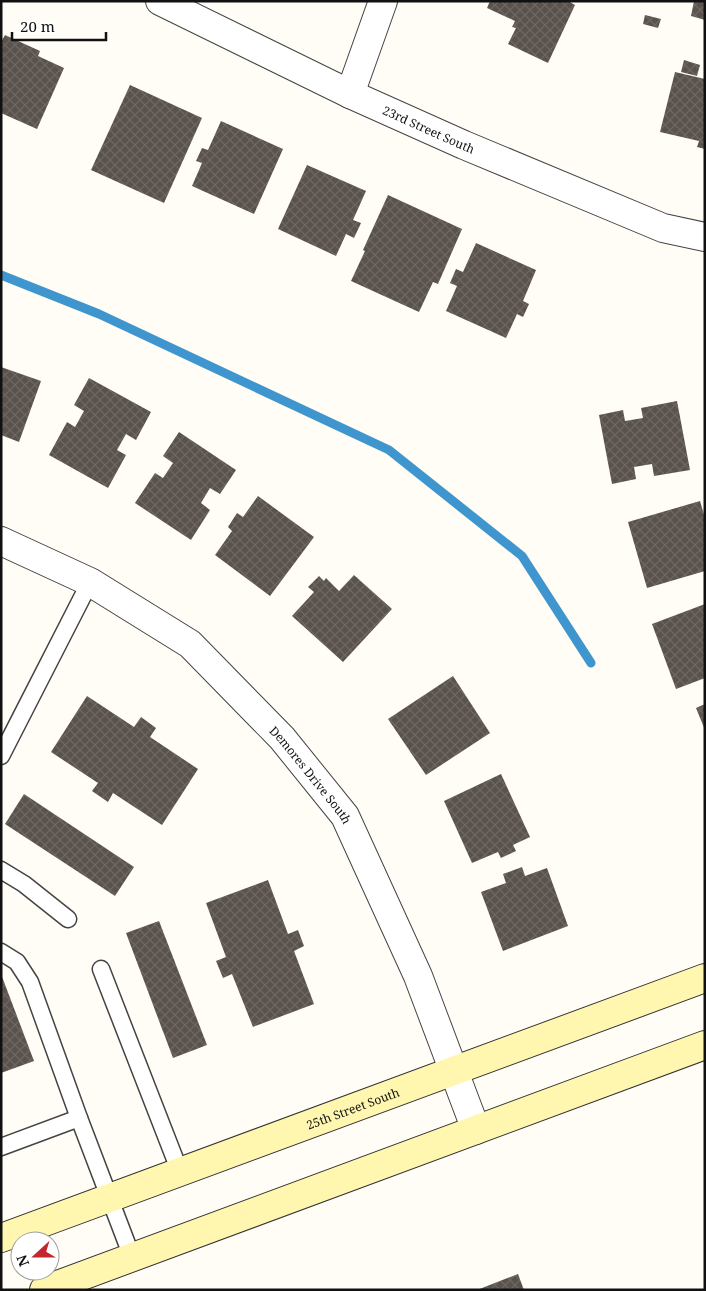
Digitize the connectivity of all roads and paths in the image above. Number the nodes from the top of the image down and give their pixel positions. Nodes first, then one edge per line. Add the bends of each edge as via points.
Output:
1 (160, 1) edge
2 (383, 1) edge
3 (350, 94) junction
4 (705, 237) edge
5 (1, 542) edge
6 (90, 582) junction
7 (1, 756) edge
8 (1, 870) edge
9 (68, 919) dead end
10 (1, 952) edge
11 (102, 969) dead end
12 (705, 978) edge
13 (705, 1045) edge
14 (454, 1071) junction
15 (79, 1118) junction
16 (476, 1130) junction
17 (1, 1147) edge
18 (180, 1172) junction
19 (110, 1198) junction
20 (1, 1238) edge
21 (132, 1257) junction
22 (44, 1290) edge

1 - 3 street, 23rd Street South
2 - 3 street
3 - 4 street, 23rd Street South via 663,228
5 - 6 street, Demores Drive South
6 - 7 lane
6 - 14 street, Demores Drive South via 190,644 282,738 345,816 418,976
8 - 9 lane
10 - 15 lane via 17,962 30,982
11 - 18 lane
12 - 14 main road, 25th Street South
13 - 16 main road
14 - 16 street, Demores Drive South
14 - 18 main road, 25th Street South
15 - 17 lane
15 - 19 lane
16 - 21 main road
18 - 19 main road, 25th Street South
19 - 20 main road, 25th Street South
19 - 21 lane
21 - 22 main road

